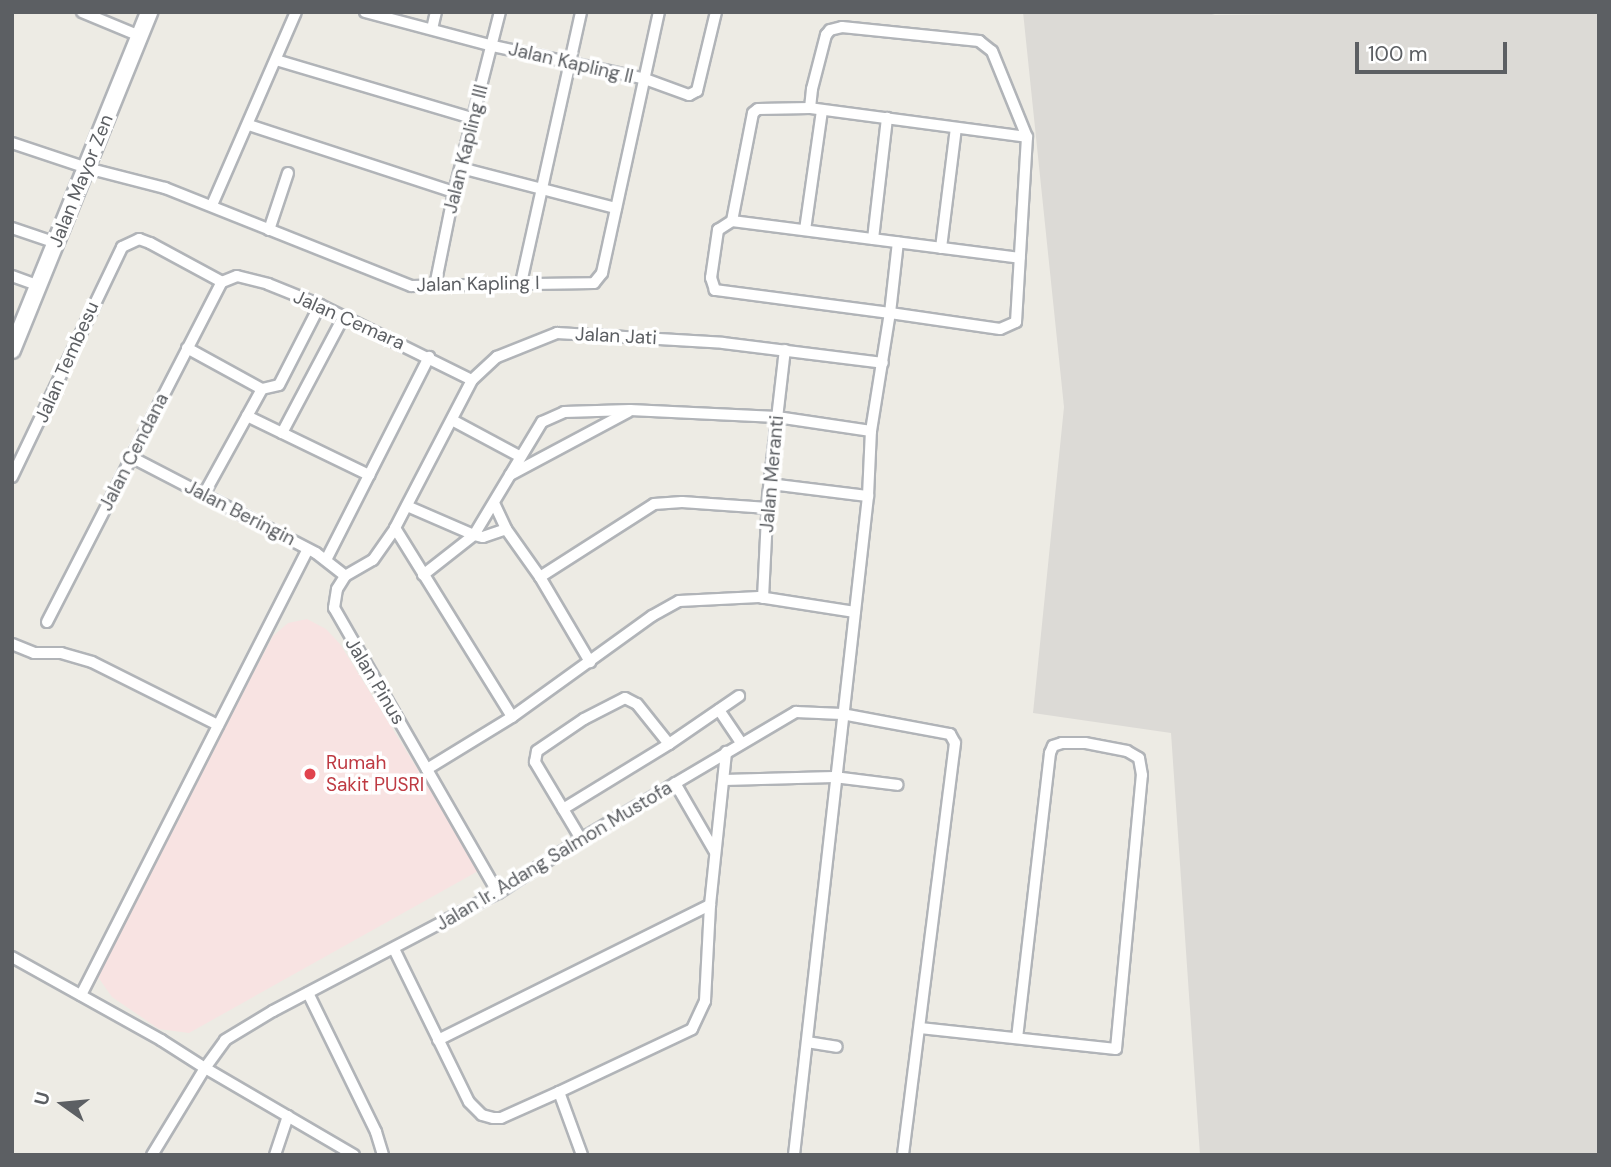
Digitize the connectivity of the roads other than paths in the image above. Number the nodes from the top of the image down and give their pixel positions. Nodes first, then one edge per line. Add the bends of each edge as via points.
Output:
1 (82, 12) edge
2 (149, 12) edge
3 (296, 12) edge
4 (436, 12) edge
5 (500, 12) edge
6 (581, 12) edge
7 (659, 12) edge
8 (716, 12) edge
9 (368, 13) edge
10 (432, 29) junction
11 (140, 36) junction
12 (493, 46) junction
13 (276, 60) junction
14 (570, 63) junction
15 (645, 79) junction
16 (816, 109) junction
17 (472, 118) junction
18 (887, 118) junction
19 (249, 125) junction
20 (956, 128) junction
21 (1027, 137) junction
22 (12, 143) edge
23 (461, 167) junction
24 (87, 168) junction
25 (288, 173) dead end
26 (542, 187) junction
27 (454, 192) junction
28 (212, 205) junction
29 (616, 208) junction
30 (732, 221) junction
31 (12, 228) edge
32 (269, 230) junction
33 (805, 230) junction
34 (873, 239) junction
35 (898, 242) junction
36 (56, 243) junction
37 (941, 248) junction
38 (1020, 258) junction
39 (12, 276) edge
40 (222, 282) junction
41 (521, 283) junction
42 (39, 286) junction
43 (435, 286) junction
44 (320, 305) junction
45 (890, 313) junction
46 (344, 316) junction
47 (14, 342) edge
48 (187, 348) junction
49 (785, 350) junction
50 (429, 357) junction
51 (883, 363) junction
52 (472, 380) junction
53 (261, 389) junction
54 (630, 410) junction
55 (247, 416) junction
56 (777, 417) junction
57 (452, 420) junction
58 (872, 431) junction
59 (282, 433) junction
60 (520, 456) junction
61 (131, 457) junction
62 (369, 475) junction
63 (508, 476) junction
64 (12, 477) edge
65 (770, 484) junction
66 (204, 494) junction
67 (868, 496) junction
68 (495, 505) junction
69 (407, 506) junction
70 (768, 508) junction
71 (395, 528) junction
72 (506, 529) junction
73 (474, 535) junction
74 (308, 549) junction
75 (326, 560) junction
76 (424, 575) junction
77 (345, 576) junction
78 (540, 577) junction
79 (763, 598) junction
80 (855, 612) junction
81 (47, 622) dead end
82 (12, 644) edge
83 (590, 662) junction
84 (739, 696) dead end
85 (719, 710) junction
86 (842, 714) junction
87 (512, 717) junction
88 (218, 725) junction
89 (741, 743) junction
90 (669, 744) junction
91 (726, 752) junction
92 (427, 769) junction
93 (834, 777) junction
94 (724, 780) junction
95 (675, 783) junction
96 (898, 785) dead end
97 (563, 809) junction
98 (581, 839) junction
99 (715, 852) junction
100 (498, 893) junction
101 (709, 905) junction
102 (394, 949) junction
103 (12, 957) edge
104 (308, 993) junction
105 (81, 995) junction
106 (920, 1028) junction
107 (1017, 1038) junction
108 (438, 1040) junction
109 (807, 1042) junction
110 (837, 1047) dead end
111 (205, 1068) junction
112 (559, 1092) junction
113 (288, 1116) junction
114 (341, 1151) edge
115 (152, 1155) edge
116 (275, 1155) edge
117 (354, 1155) edge
118 (383, 1155) edge
119 (582, 1155) edge
120 (794, 1155) edge
121 (903, 1155) edge

1 - 11 street
2 - 11 street, Jalan Mayor Zen
3 - 13 street
4 - 10 street
5 - 12 street, Jalan Kapling III
6 - 14 street
7 - 15 street, Jalan Kapling I
8 - 15 street, Jalan Kapling II via 694,94
9 - 10 street, Jalan Kapling II
10 - 12 street, Jalan Kapling II
11 - 24 street, Jalan Mayor Zen
12 - 14 street, Jalan Kapling II
12 - 17 street, Jalan Kapling III
13 - 17 street
13 - 19 street
14 - 15 street, Jalan Kapling II
14 - 26 street
15 - 29 street, Jalan Kapling I
16 - 18 street
16 - 21 street via 812,89 831,30 842,27 979,41 992,51
16 - 30 street via 753,113
16 - 33 street
17 - 23 street, Jalan Kapling III
18 - 20 street
18 - 34 street
19 - 27 street
19 - 28 street
20 - 21 street
20 - 37 street
21 - 38 street
22 - 24 street, Jalan Kapling I
23 - 26 street
23 - 27 street, Jalan Kapling III
24 - 28 street, Jalan Kapling I
24 - 36 street, Jalan Mayor Zen
25 - 32 street
26 - 29 street
26 - 41 street
27 - 43 street, Jalan Kapling III
28 - 32 street, Jalan Kapling I
29 - 41 street, Jalan Kapling I via 598,281
30 - 33 street
30 - 45 street via 718,230 710,278 715,290
31 - 36 street
32 - 43 street, Jalan Kapling I via 411,286
33 - 34 street
34 - 35 street
35 - 37 street
35 - 45 street
36 - 42 street, Jalan Mayor Zen
37 - 38 street
38 - 45 street via 1018,316 1010,327 1000,330
39 - 42 street
40 - 44 street, Jalan Cemara via 237,276
40 - 48 street, Jalan Cendana
40 - 64 street, Jalan Tembesu via 139,239 122,247
41 - 43 street, Jalan Kapling I
42 - 47 street, Jalan Mayor Zen
44 - 46 street, Jalan Cemara
44 - 53 street via 279,386
45 - 51 street
46 - 50 street, Jalan Cemara
46 - 59 street
48 - 53 street
48 - 61 street, Jalan Cendana
49 - 51 street, Jalan Jati
49 - 52 street, Jalan Jati via 557,333 497,357
49 - 56 street, Jalan Meranti
50 - 52 street, Jalan Cemara
50 - 62 street
51 - 58 street
52 - 57 street, Jalan Jati
53 - 55 street
54 - 56 street
54 - 60 street via 564,412 551,417 542,422
54 - 63 street
55 - 59 street
55 - 66 street
56 - 58 street
56 - 65 street, Jalan Meranti
57 - 60 street
57 - 69 street, Jalan Jati
58 - 67 street
59 - 62 street
60 - 63 street
61 - 66 street, Jalan Beringin
61 - 81 street, Jalan Cendana
62 - 75 street
63 - 68 street
65 - 67 street
65 - 70 street, Jalan Meranti
66 - 74 street, Jalan Beringin
67 - 80 street
68 - 72 street
68 - 73 street
69 - 71 street, Jalan Jati
69 - 73 street
70 - 78 street via 654,504
70 - 79 street, Jalan Meranti
71 - 76 street
71 - 77 street, Jalan Jati via 373,560
72 - 73 street via 483,537
72 - 78 street
73 - 76 street
74 - 75 street, Jalan Beringin
74 - 88 street
75 - 77 street, Jalan Beringin
76 - 87 street
77 - 92 street, Jalan Pinus via 334,608
78 - 83 street
79 - 80 street
79 - 83 street via 679,601
80 - 86 street
82 - 88 street via 34,653 61,653 92,662
83 - 87 street
84 - 85 street
85 - 89 street
85 - 90 street
86 - 89 street, Jalan Ir. Adang Salmon Mustofa via 796,712
86 - 93 street
86 - 106 street, Jalan Ir. Adang Salmon Mustofa via 950,734 955,743
87 - 92 street
88 - 105 street
89 - 91 street, Jalan Ir. Adang Salmon Mustofa
90 - 97 street
90 - 97 street via 630,699 584,719 534,757
91 - 94 street
91 - 95 street, Jalan Ir. Adang Salmon Mustofa
92 - 100 street, Jalan Pinus
93 - 94 street
93 - 96 street
93 - 109 street
94 - 99 street
95 - 98 street, Jalan Ir. Adang Salmon Mustofa
95 - 99 street
97 - 98 street
98 - 100 street, Jalan Ir. Adang Salmon Mustofa
99 - 101 street
100 - 102 street, Jalan Ir. Adang Salmon Mustofa
101 - 108 street
101 - 112 street via 705,1001 692,1029
102 - 104 street, Jalan Ir. Adang Salmon Mustofa
102 - 108 street
103 - 105 street
104 - 111 street, Jalan Ir. Adang Salmon Mustofa via 225,1040
104 - 118 street
105 - 111 street
106 - 107 street
106 - 121 street
107 - 107 street via 1050,753 1062,743 1127,751 1139,758 1142,775 1116,1049
108 - 112 street via 469,1102 482,1115 501,1118
109 - 110 street
109 - 120 street
111 - 113 street
111 - 115 street, Jalan Ir. Adang Salmon Mustofa
112 - 119 street
113 - 114 street
113 - 116 street
114 - 117 street

